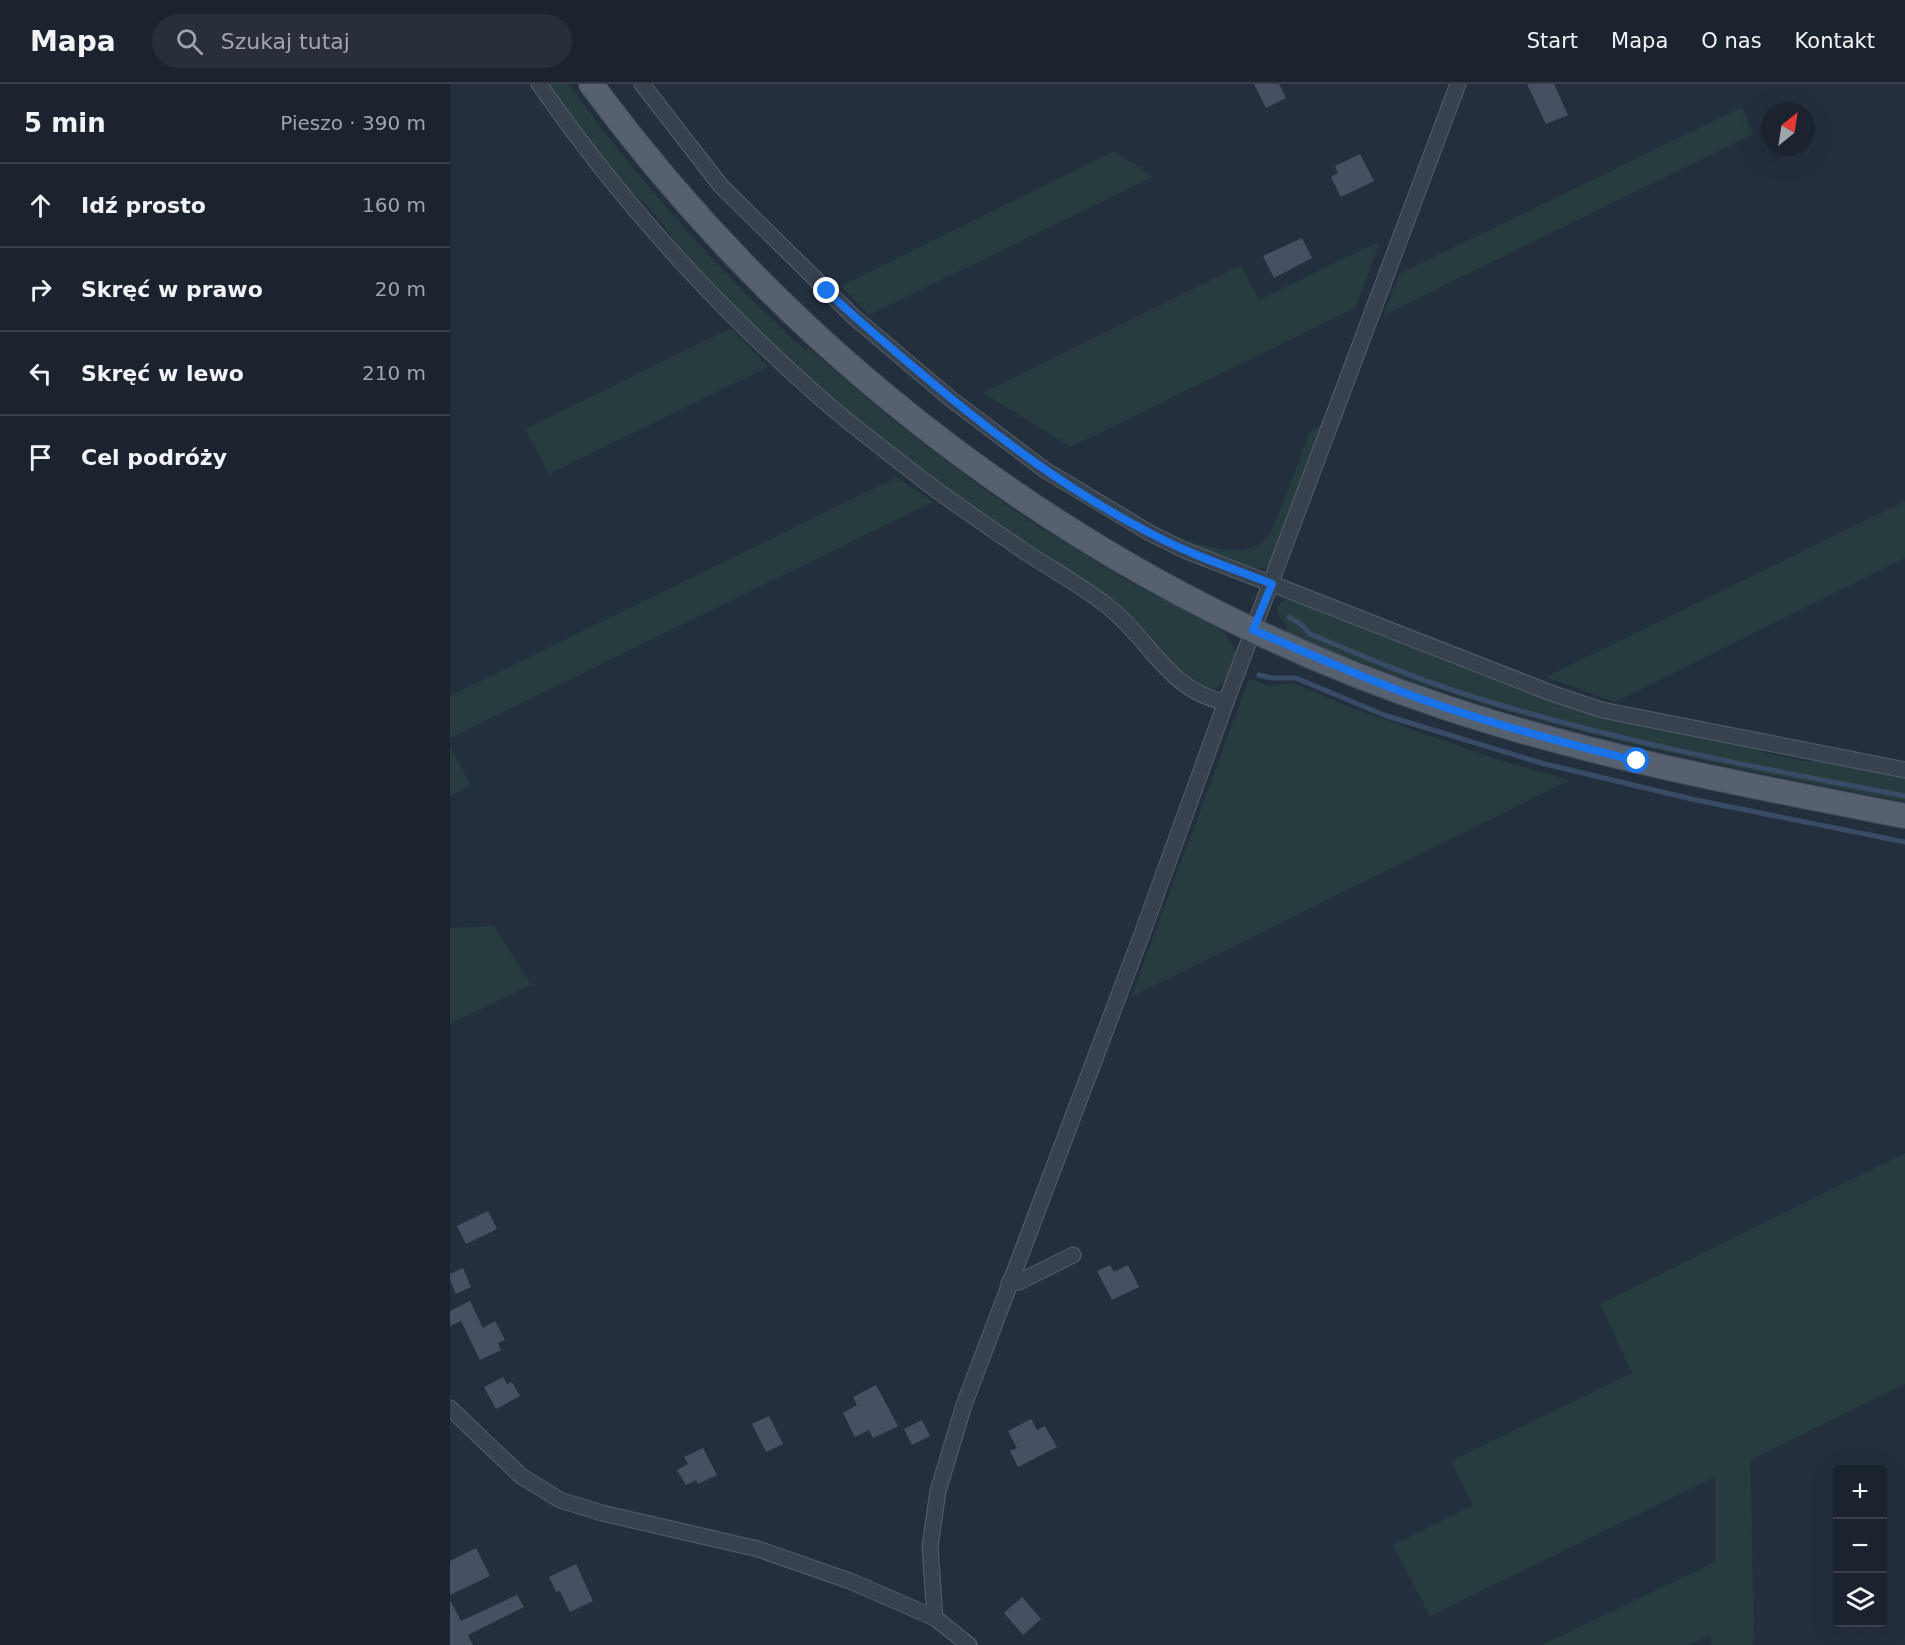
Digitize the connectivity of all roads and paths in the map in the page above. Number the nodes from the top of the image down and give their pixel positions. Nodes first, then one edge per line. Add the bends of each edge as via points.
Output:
1 (539, 84) edge
2 (591, 84) edge
3 (642, 84) edge
4 (1458, 84) edge
5 (1272, 584) junction
6 (1253, 630) junction
7 (1226, 702) junction
8 (1905, 770) edge
9 (1905, 816) edge
10 (1073, 1255) dead end
11 (1009, 1283) junction
12 (450, 1408) edge
13 (935, 1618) junction
14 (969, 1645) edge

1 - 7 street via 651,228 739,321 817,395 928,484 1117,613 1179,681 1213,700
2 - 6 main road via 680,194 756,277 826,345 910,417 987,474 1089,541
3 - 5 street via 721,186 854,317 952,400 1045,470 1113,513 1184,550
4 - 5 street
5 - 6 street
5 - 8 street via 1602,710
6 - 7 street
6 - 9 main road via 1401,691 1537,735 1647,763
7 - 11 street
10 - 11 street via 1019,1282
11 - 13 street via 964,1405 938,1491 930,1546
12 - 13 street via 520,1476 560,1500 758,1549 850,1581
13 - 14 street

